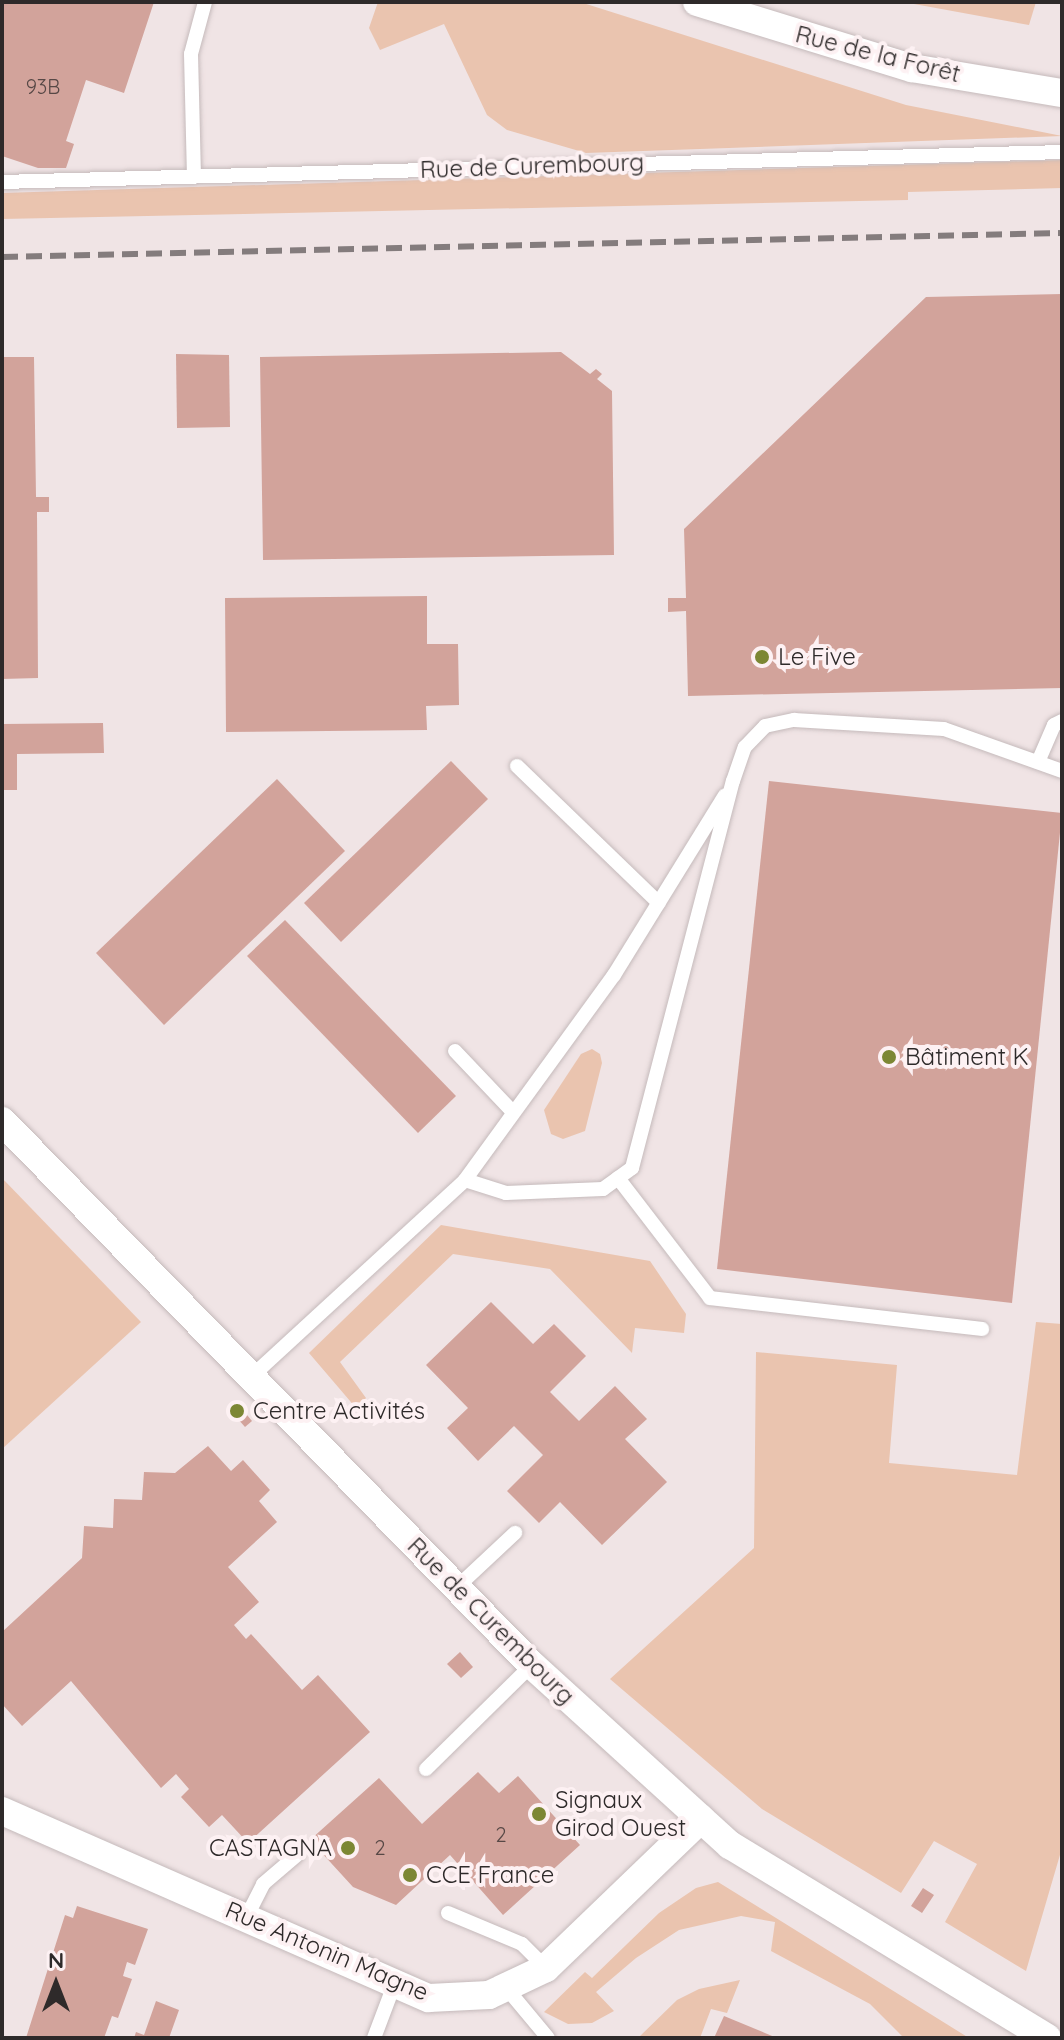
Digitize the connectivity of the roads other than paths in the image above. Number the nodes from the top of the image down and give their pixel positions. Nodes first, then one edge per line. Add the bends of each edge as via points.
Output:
1 (205, 2) edge
2 (697, 2) edge
3 (748, 10) edge
4 (1062, 93) edge
5 (1062, 152) edge
6 (194, 177) junction
7 (2, 182) edge
8 (1062, 721) edge
9 (1038, 762) junction
10 (517, 766) dead end
11 (1062, 771) edge
12 (733, 781) junction
13 (659, 903) junction
14 (455, 1051) dead end
15 (512, 1111) junction
16 (2, 1121) edge
17 (618, 1178) junction
18 (465, 1180) junction
19 (982, 1329) dead end
20 (251, 1377) junction
21 (515, 1533) dead end
22 (456, 1588) junction
23 (532, 1665) junction
24 (426, 1769) dead end
25 (2, 1811) edge
26 (701, 1819) junction
27 (297, 1855) dead end
28 (448, 1913) dead end
29 (246, 1918) junction
30 (546, 1968) junction
31 (394, 1985) junction
32 (508, 1990) junction
33 (374, 2038) edge
34 (548, 2038) edge
35 (1047, 2038) edge

1 - 6 lane via 191,54
2 - 3 street, Rue de la Forêt
3 - 4 street, Rue de la Forêt via 912,68
5 - 6 lane, Rue de Curembourg
6 - 7 lane, Rue de Curembourg
8 - 9 lane via 1054,725
9 - 11 lane
9 - 12 lane via 944,729 794,720 765,726 745,747
10 - 13 lane
12 - 13 lane
12 - 17 lane via 632,1168
13 - 15 lane via 614,975
14 - 15 lane
15 - 18 lane
16 - 20 street, Rue de Curembourg
17 - 18 lane via 603,1189 506,1193
17 - 19 lane via 710,1298
18 - 20 lane
20 - 22 street, Rue de Curembourg
21 - 22 lane
22 - 23 street, Rue de Curembourg
23 - 24 lane
23 - 26 street, Rue de Curembourg
25 - 29 street, Rue Antonin Magne
26 - 30 street, Rue Antonin Magne
26 - 35 street, Rue de Curembourg via 730,1845
27 - 29 lane via 263,1884
28 - 30 lane via 522,1944
29 - 31 street, Rue Antonin Magne
30 - 32 street, Rue Antonin Magne
31 - 32 street, Rue Antonin Magne via 429,1998
31 - 33 lane
32 - 34 lane

